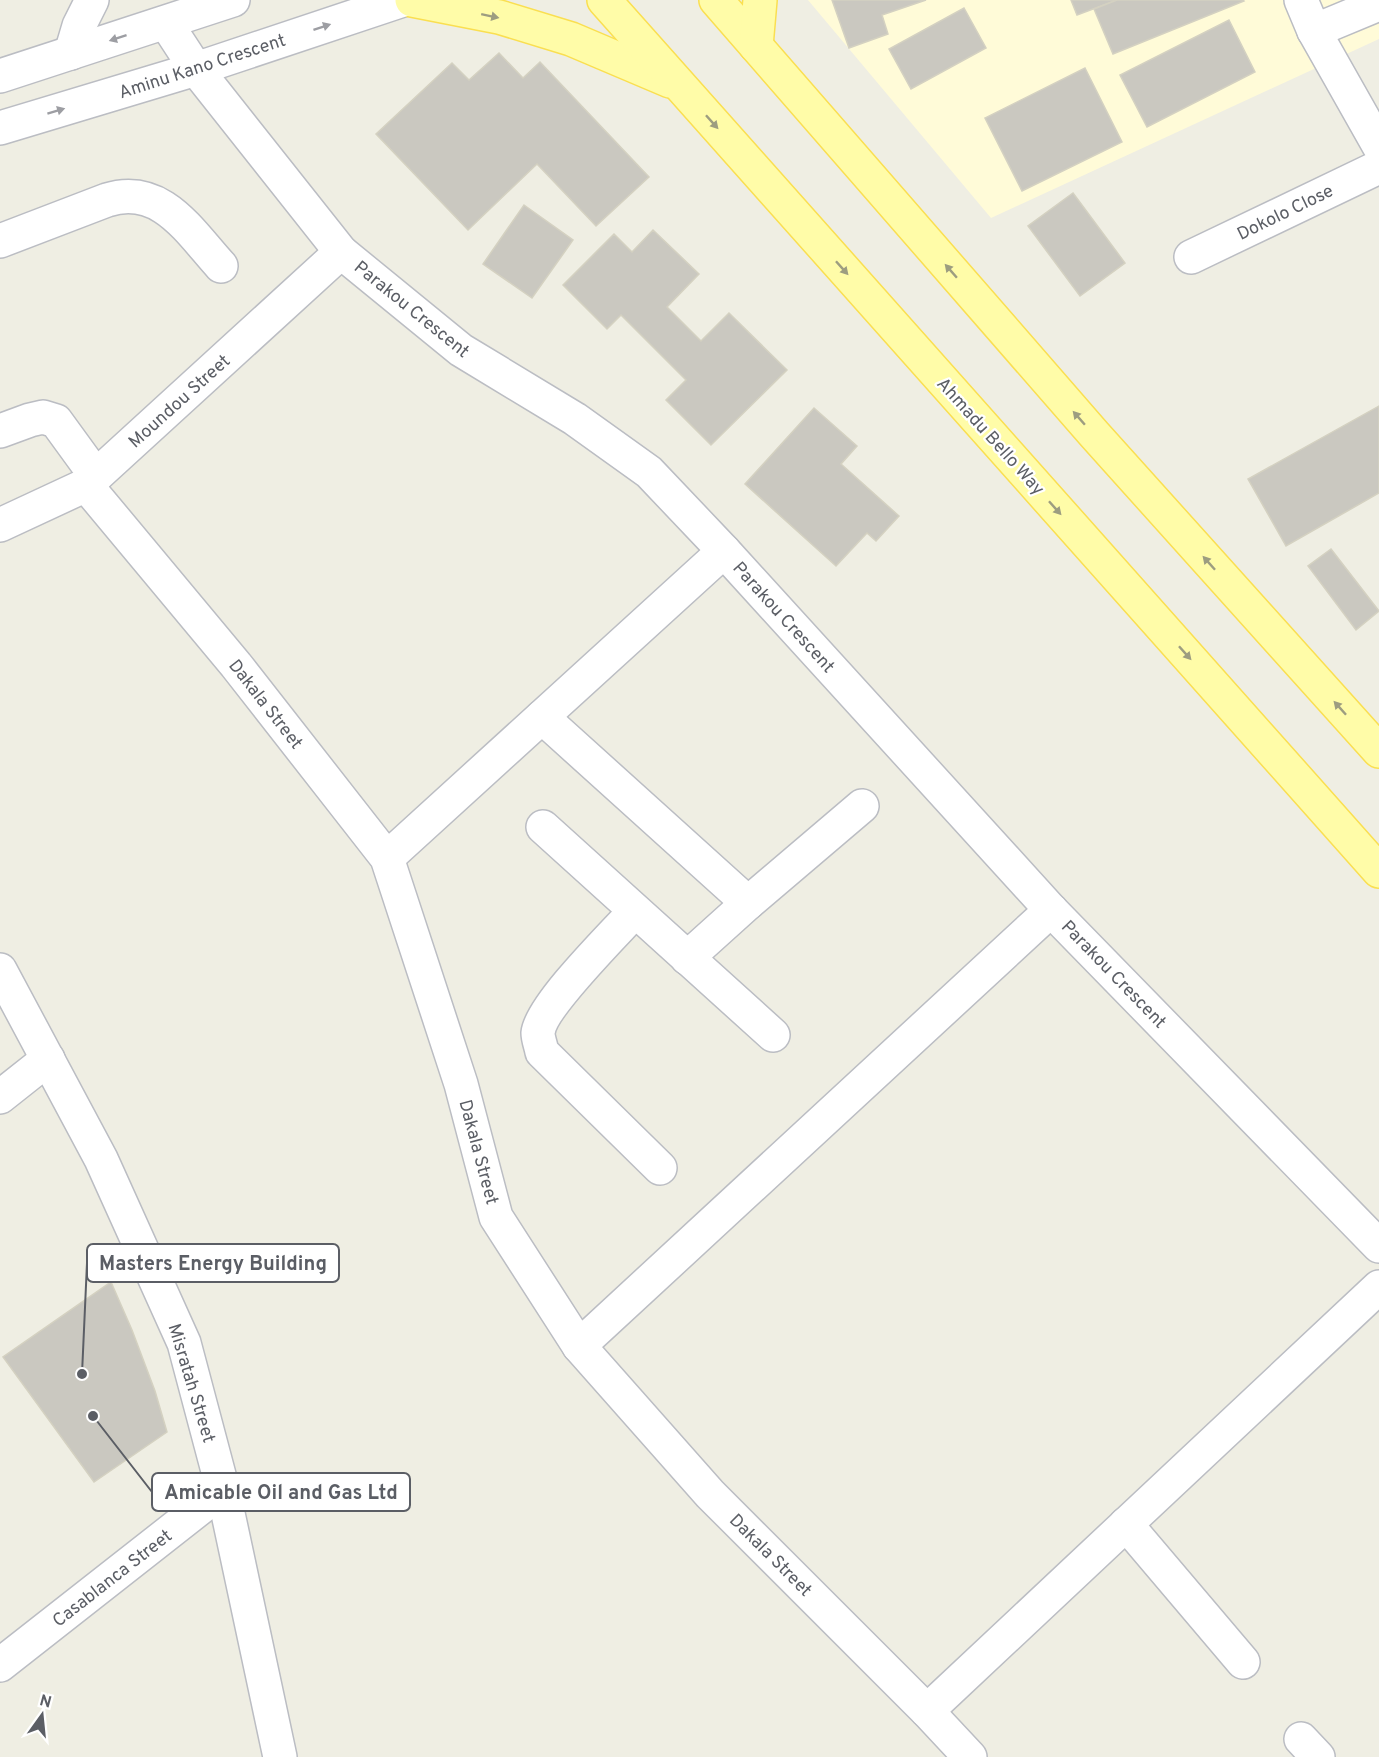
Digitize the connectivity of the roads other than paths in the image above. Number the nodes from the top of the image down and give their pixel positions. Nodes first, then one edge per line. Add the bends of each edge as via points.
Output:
1 (92, 0) edge
2 (233, 0) edge
3 (403, 0) edge
4 (412, 0) edge
5 (604, 0) edge
6 (716, 0) edge
7 (760, 0) edge
8 (1301, 0) edge
9 (1379, 4) edge
10 (183, 11) edge
11 (1314, 31) junction
12 (756, 46) junction
13 (71, 53) junction
14 (196, 69) junction
15 (0, 76) edge
16 (679, 84) junction
17 (0, 128) edge
18 (1379, 146) edge
19 (1379, 167) edge
20 (0, 241) edge
21 (341, 252) junction
22 (1191, 257) dead end
23 (220, 266) dead end
24 (0, 431) edge
25 (91, 480) junction
26 (0, 525) edge
27 (724, 551) junction
28 (542, 717) junction
29 (1379, 752) edge
30 (862, 806) dead end
31 (543, 827) dead end
32 (387, 858) junction
33 (1379, 871) edge
34 (748, 903) junction
35 (1051, 910) junction
36 (635, 911) junction
37 (687, 958) junction
38 (0, 970) edge
39 (772, 1035) dead end
40 (48, 1059) junction
41 (0, 1097) edge
42 (660, 1168) dead end
43 (1379, 1246) edge
44 (1379, 1287) edge
45 (579, 1346) junction
46 (223, 1490) junction
47 (1126, 1524) junction
48 (1244, 1662) dead end
49 (0, 1665) edge
50 (927, 1711) junction
51 (280, 1757) edge
52 (970, 1757) edge

1 - 13 street
2 - 10 street
14 -> 3 street, Aminu Kano Crescent
4 -> 16 main road via 499,17 571,39
5 - 16 main road, Ahmadu Bello Way
6 - 12 main road
7 - 12 main road
8 - 11 street
9 - 11 street
10 -> 13 street
10 - 14 street, Parakou Crescent
11 - 18 street
29 -> 12 main road via 1094,435
13 - 15 street
17 -> 14 street, Aminu Kano Crescent
14 - 21 street, Parakou Crescent
16 -> 33 main road, Ahmadu Bello Way
19 - 22 street, Dokolo Close
20 - 23 street via 107,200 136,196 168,208
21 - 25 street, Moundou Street
21 - 27 street, Parakou Crescent via 461,351 575,419 649,472
24 - 25 street, Dakala Street via 36,418 56,421
25 - 26 street, Moundou Street
25 - 32 street, Dakala Street
27 - 28 street
27 - 35 street, Parakou Crescent
28 - 32 street
28 - 34 street
30 - 34 street
31 - 36 street
32 - 45 street, Dakala Street via 460,1084 496,1217
34 - 37 street
35 - 43 street, Parakou Crescent
35 - 45 street
36 - 37 street
36 - 42 street via 548,1010 538,1033 542,1052
37 - 39 street
38 - 40 street, Misratah Street
40 - 41 street
40 - 46 street, Misratah Street via 101,1158 184,1343
44 - 47 street
45 - 50 street, Dakala Street via 710,1494
46 - 49 street, Casablanca Street
46 - 51 street, Misratah Street
47 - 48 street
47 - 50 street
50 - 52 street, Dakala Street

